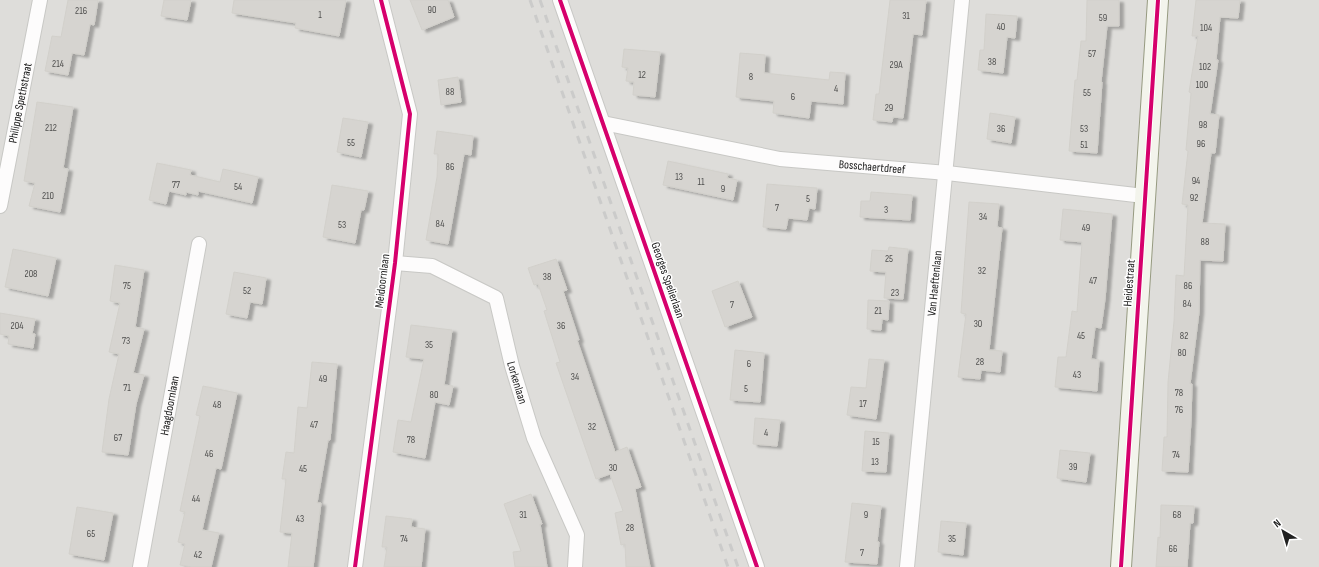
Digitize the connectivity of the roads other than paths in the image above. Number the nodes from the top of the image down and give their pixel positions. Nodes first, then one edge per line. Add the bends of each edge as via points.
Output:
1 (40, 0) edge
2 (381, 0) edge
3 (560, 0) edge
4 (962, 0) edge
5 (1158, 0) edge
6 (603, 123) junction
7 (946, 173) junction
8 (1144, 196) junction
9 (0, 206) edge
10 (199, 244) dead end
11 (395, 264) junction
12 (140, 567) edge
13 (355, 567) edge
14 (575, 567) edge
15 (758, 567) edge
16 (907, 567) edge
17 (1121, 567) edge

1 - 9 street, Philippe Spethstraat
2 - 11 street, Meidoornlaan via 410,114
3 - 6 street, Georges Spelierlaan
4 - 7 street, Van Haeftenlaan
5 - 8 street, Heidestraat
6 - 7 street, Bosschaertdreef via 780,159
6 - 15 street, Georges Spelierlaan
7 - 8 street, Bosschaertdreef
7 - 16 street, Van Haeftenlaan
8 - 17 street, Heidestraat
10 - 12 street, Haagdoornlaan
11 - 13 street, Meidoornlaan
11 - 14 street, Lorkenlaan via 432,266 496,298 512,366 534,438 576,535

